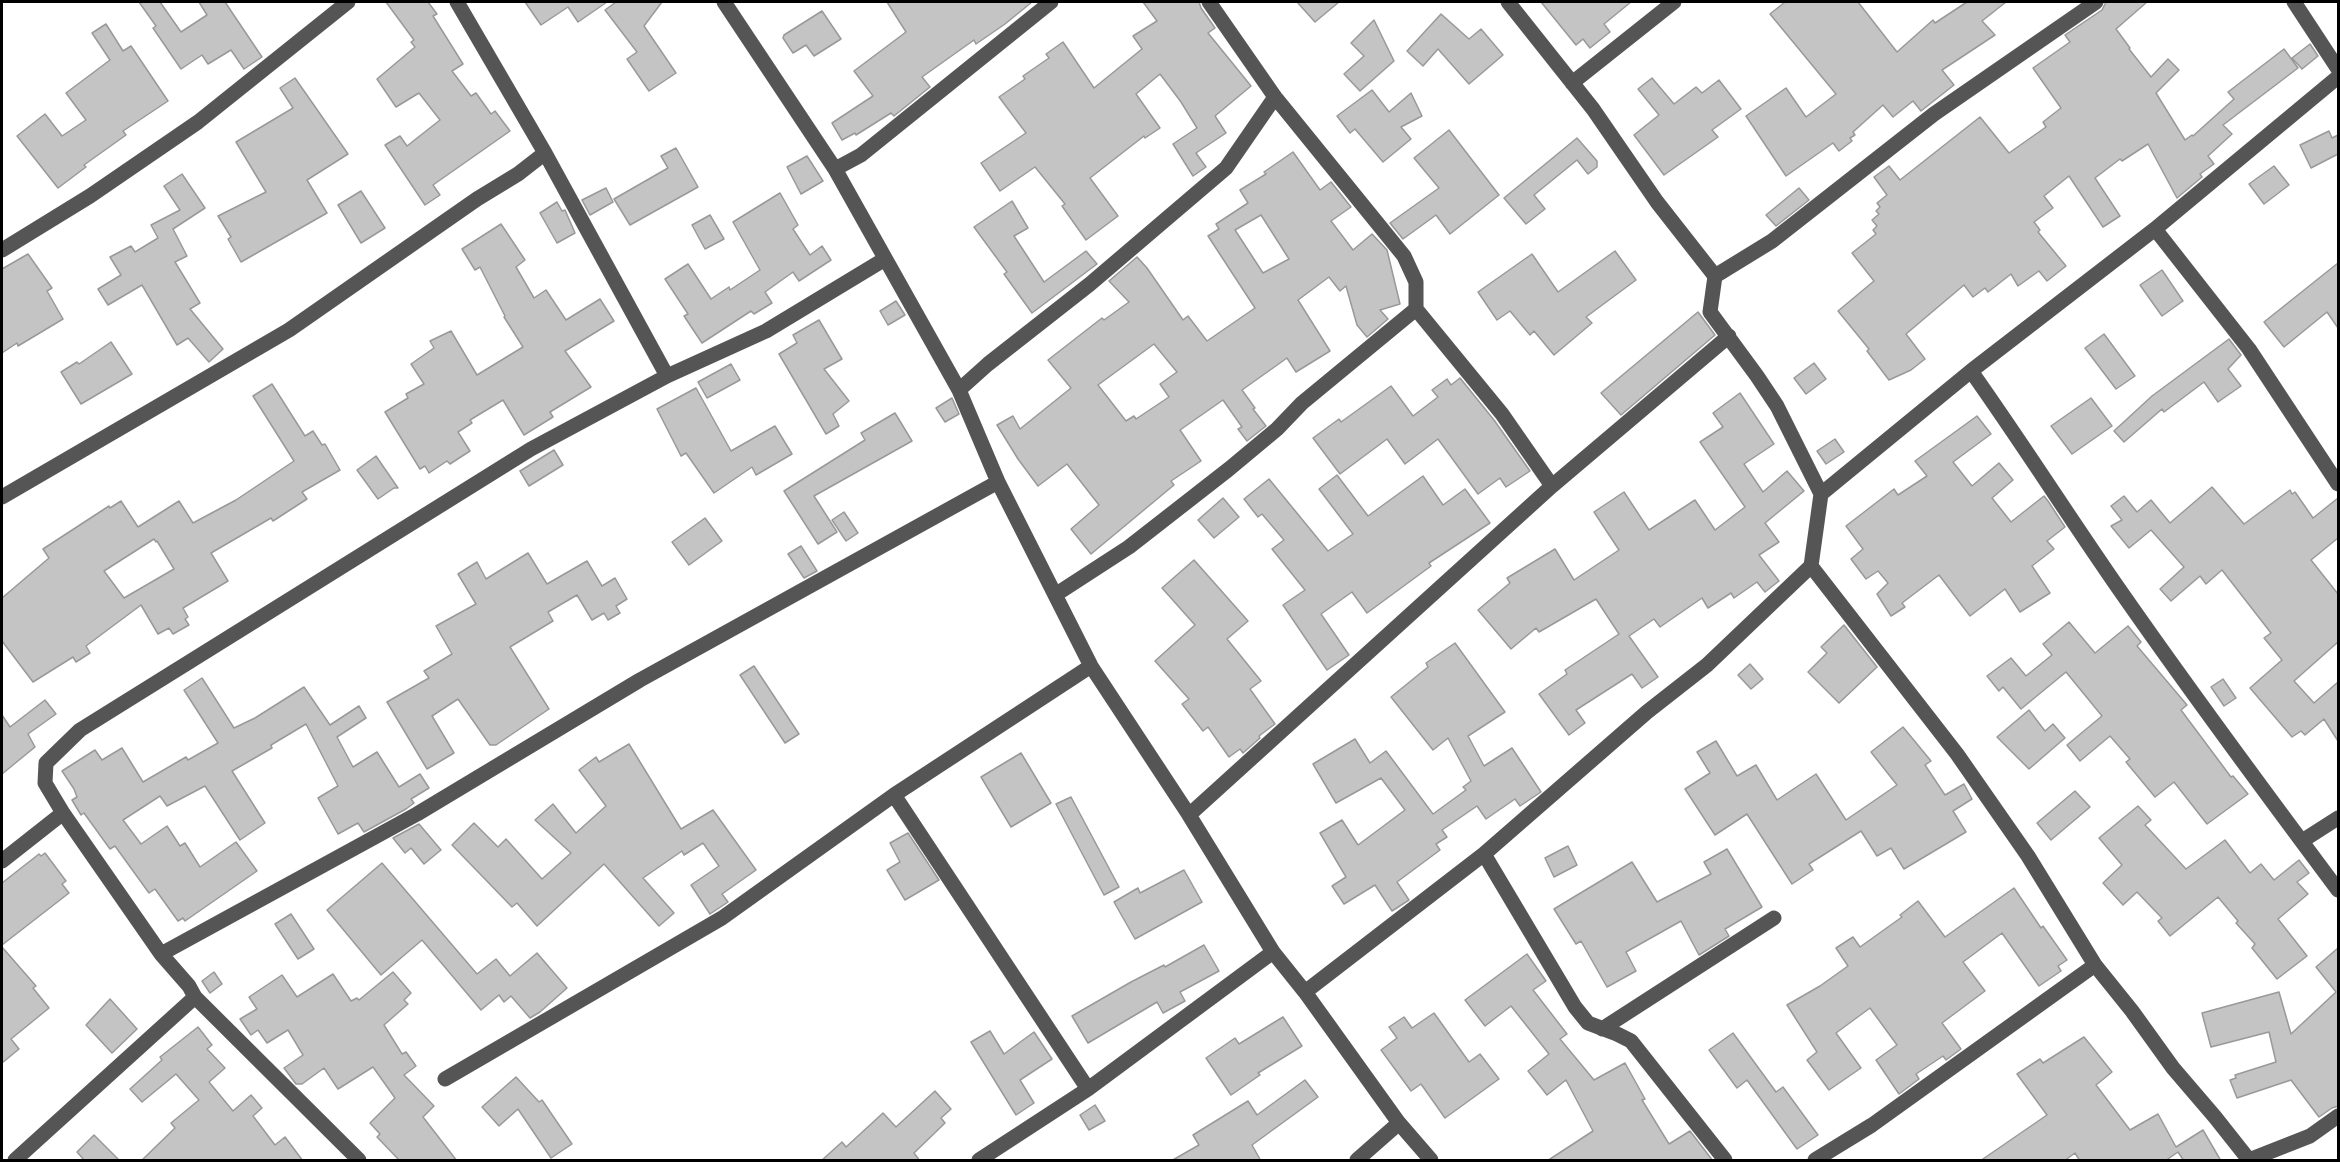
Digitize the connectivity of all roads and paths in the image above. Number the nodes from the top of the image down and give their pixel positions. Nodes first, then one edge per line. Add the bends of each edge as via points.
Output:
1 (348, 2) edge
2 (457, 2) edge
3 (724, 2) edge
4 (1051, 2) edge
5 (1209, 2) edge
6 (1508, 2) edge
7 (1674, 2) edge
8 (2096, 2) edge
9 (2294, 2) edge
10 (2338, 69) edge
11 (2338, 77) edge
12 (1572, 83) junction
13 (1275, 97) junction
14 (545, 153) junction
15 (835, 169) junction
16 (2155, 229) junction
17 (2, 250) edge
18 (885, 259) junction
19 (1715, 276) junction
20 (1416, 309) junction
21 (1729, 336) junction
22 (1971, 371) junction
23 (667, 376) junction
24 (959, 390) junction
25 (998, 482) junction
26 (2338, 484) edge
27 (1552, 486) junction
28 (1821, 494) junction
29 (2, 497) edge
30 (1811, 566) junction
31 (1055, 595) junction
32 (1091, 666) junction
33 (894, 795) junction
34 (63, 813) junction
35 (1189, 815) junction
36 (2338, 818) edge
37 (2302, 841) junction
38 (1484, 854) junction
39 (2, 861) edge
40 (2338, 890) edge
41 (1774, 918) dead end
42 (1273, 952) junction
43 (161, 954) junction
44 (2096, 965) junction
45 (1305, 992) junction
46 (195, 997) junction
47 (1602, 1029) junction
48 (446, 1079) dead end
49 (1088, 1089) junction
50 (2338, 1116) edge
51 (1399, 1123) junction
52 (15, 1161) edge
53 (359, 1161) edge
54 (979, 1161) edge
55 (1357, 1161) edge
56 (1431, 1161) edge
57 (1725, 1161) edge
58 (1815, 1161) edge
59 (2249, 1161) edge

1 - 17 street via 198,122
2 - 14 street
3 - 15 street
4 - 15 street via 861,155
5 - 13 street
6 - 12 street
7 - 12 street
8 - 19 street via 1934,114 1772,241
9 - 10 street
11 - 16 street
12 - 19 street
13 - 20 street via 1404,256 1416,282
13 - 24 street via 1226,168
14 - 23 street
14 - 29 street via 289,330
15 - 18 street
16 - 22 street
16 - 26 street via 2249,349
18 - 23 street via 766,331
18 - 24 street
19 - 21 street via 1710,312
20 - 27 street via 1502,414
20 - 31 street via 1229,469 1128,547
21 - 27 street
21 - 28 street via 1777,406
22 - 28 street
22 - 37 street via 2120,591
23 - 34 street via 531,448 80,730 46,763 45,783
24 - 25 street
25 - 31 street
25 - 43 street via 640,680 417,814
27 - 35 street
28 - 30 street
30 - 38 street via 1707,665
30 - 44 street via 1957,754 2028,856
31 - 32 street
32 - 33 street
32 - 35 street
33 - 48 street via 722,918
33 - 49 street
34 - 39 street
34 - 43 street
35 - 42 street
36 - 37 street
37 - 40 street
38 - 45 street
38 - 47 street via 1575,1007 1587,1023
41 - 47 street
42 - 45 street
42 - 49 street
43 - 46 street
44 - 58 street via 1872,1125
44 - 59 street
45 - 51 street
46 - 52 street
46 - 53 street
47 - 57 street via 1631,1041
49 - 54 street
50 - 59 street via 2310,1136
51 - 55 street
51 - 56 street

